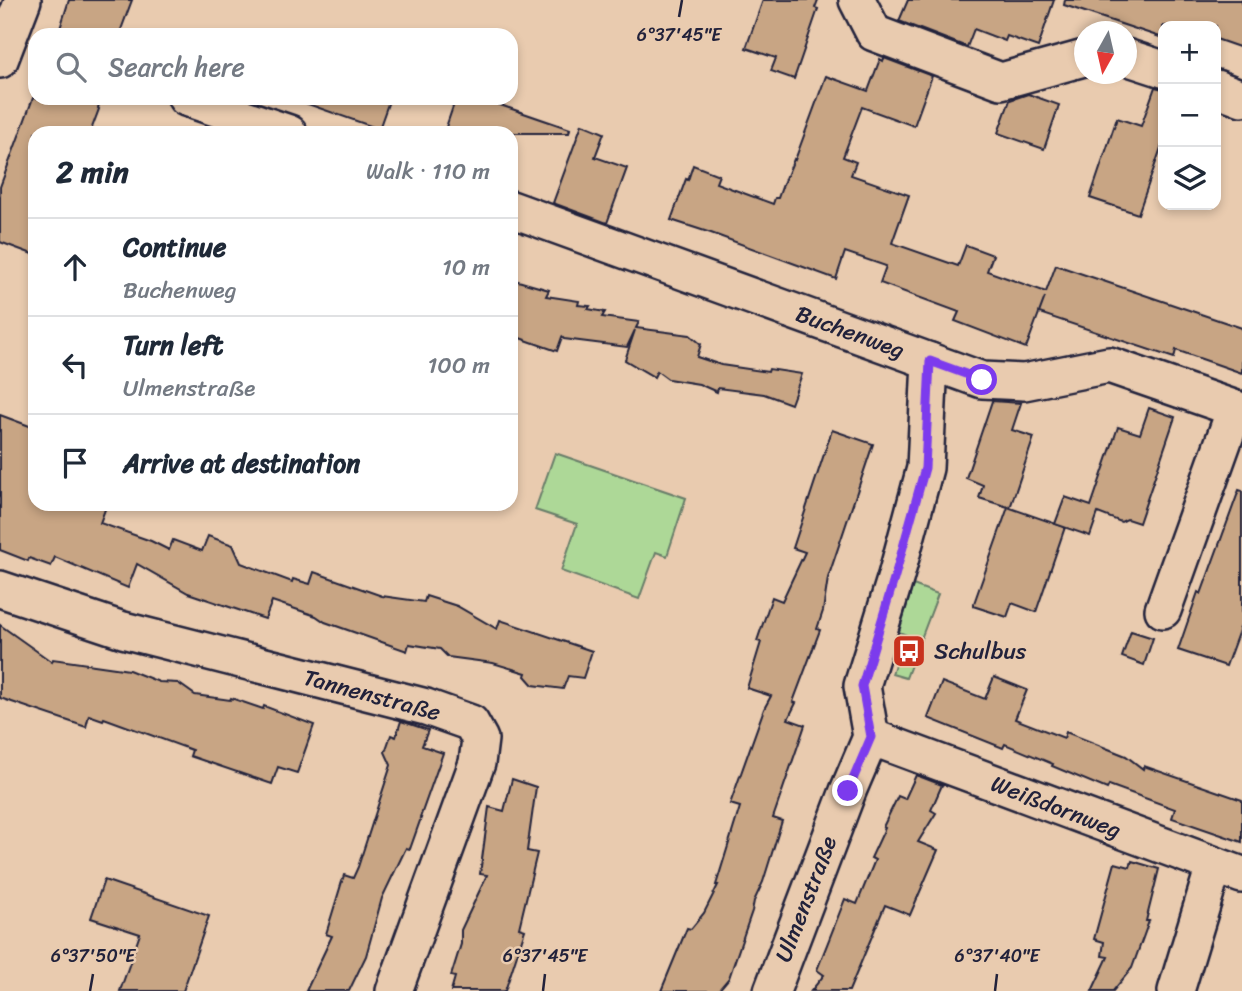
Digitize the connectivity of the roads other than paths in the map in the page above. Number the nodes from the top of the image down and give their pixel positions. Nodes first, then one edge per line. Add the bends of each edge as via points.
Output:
1 (23, 0) edge
2 (857, 0) edge
3 (14, 48) edge
4 (1074, 61) edge
5 (1137, 61) edge
6 (1158, 67) edge
7 (1221, 90) edge
8 (1242, 97) edge
9 (207, 105) edge
10 (268, 126) edge
11 (518, 212) edge
12 (930, 361) junction
13 (1239, 410) edge
14 (0, 589) edge
15 (1163, 610) dead end
16 (871, 737) junction
17 (1228, 870) edge
18 (394, 991) edge
19 (772, 991) edge
20 (1176, 991) edge

1 - 3 street
2 - 4 street via 874,33 1000,81
5 - 6 street
7 - 8 street
9 - 10 street
11 - 12 street, Buchenweg
12 - 13 street, Buchenweg via 982,380 1024,382 1110,365
12 - 16 street via 925,468 862,686
13 - 15 street, Buchenweg
14 - 18 street, Tannenstraße via 123,629 426,707 471,723 480,738 477,763
16 - 17 street, Weißdornweg
16 - 19 street, Ulmenstraße
17 - 20 street

